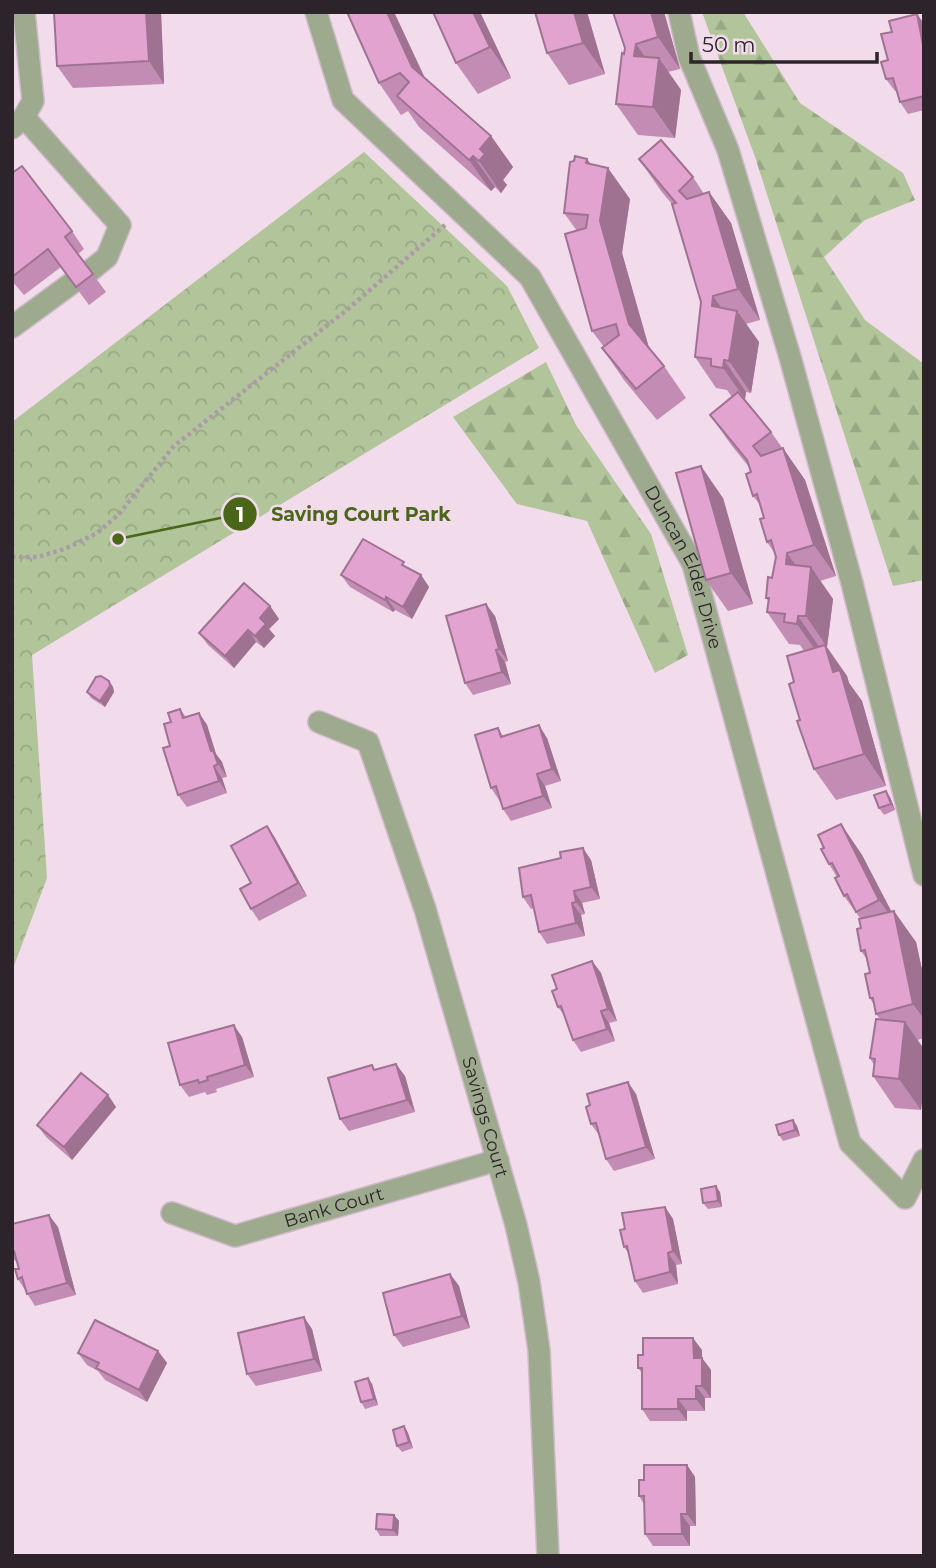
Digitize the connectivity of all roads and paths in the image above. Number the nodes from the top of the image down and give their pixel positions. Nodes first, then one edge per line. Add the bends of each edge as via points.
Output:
1 (24, 12) edge
2 (316, 12) edge
3 (679, 12) edge
4 (18, 122) edge
5 (461, 211) junction
6 (90, 271) edge
7 (72, 283) edge
8 (12, 327) edge
9 (12, 557) edge
10 (319, 722) dead end
11 (924, 875) edge
12 (498, 1160) junction
13 (924, 1160) edge
14 (172, 1213) dead end
15 (548, 1556) edge

1 - 4 street via 33,101
2 - 5 street, Duncan Elder Drive via 343,100
3 - 11 street via 690,57 728,150 790,357
4 - 6 street via 120,225 107,257
5 - 9 path via 348,309 174,446 119,514 97,533 65,550
5 - 13 street, Duncan Elder Drive via 530,277 693,564 850,1143 905,1198
7 - 8 street
10 - 12 street, Savings Court via 368,742 425,909
12 - 14 street, Bank Court via 235,1236
12 - 15 street, Savings Court via 529,1282 539,1350

